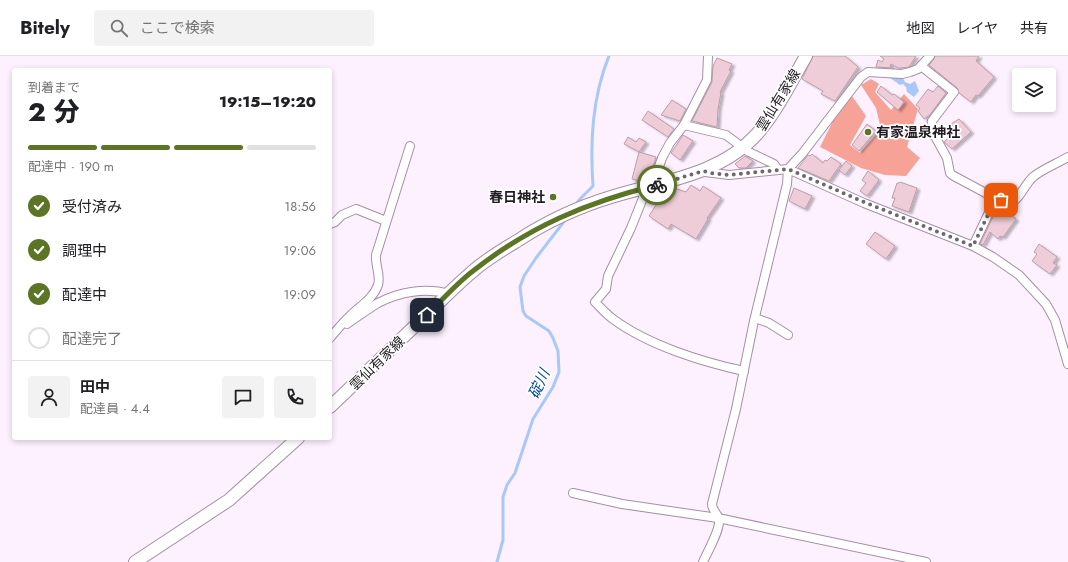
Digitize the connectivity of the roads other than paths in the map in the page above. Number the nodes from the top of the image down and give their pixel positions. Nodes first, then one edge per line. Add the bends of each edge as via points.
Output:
1 (708, 56) edge
2 (806, 56) edge
3 (930, 56) edge
4 (920, 66) junction
5 (684, 125) junction
6 (410, 146) dead end
7 (743, 147) junction
8 (1068, 156) edge
9 (788, 169) junction
10 (778, 170) junction
11 (703, 171) junction
12 (648, 187) junction
13 (996, 198) junction
14 (386, 221) junction
15 (332, 223) edge
16 (973, 246) junction
17 (449, 294) junction
18 (755, 318) junction
19 (336, 331) junction
20 (788, 335) dead end
21 (332, 336) edge
22 (1068, 364) edge
23 (744, 371) junction
24 (332, 405) edge
25 (296, 440) edge
26 (573, 493) dead end
27 (718, 518) junction
28 (136, 562) edge
29 (703, 562) edge
30 (926, 562) edge

1 - 5 street via 706,80
2 - 7 main road, 雲仙有家線 via 769,120
3 - 4 street
4 - 9 street via 902,74 868,72 861,77
4 - 13 street via 954,92 932,120 931,129 947,158 950,173
5 - 7 street via 726,135
5 - 12 street via 670,143
6 - 14 street
7 - 10 street via 774,164
7 - 11 main road, 雲仙有家線
8 - 13 street via 1035,176 1014,202 1008,205
9 - 10 street
9 - 16 street
9 - 18 street via 787,184
10 - 11 street via 729,175
11 - 12 main road, 雲仙有家線
12 - 17 main road, 雲仙有家線 via 610,197 540,227 473,271
12 - 23 street via 608,276 606,289 595,302 614,320 658,344 717,365
13 - 16 street
14 - 15 street via 356,209
14 - 19 street via 375,262 378,285 368,301
16 - 22 street via 1019,275 1046,304 1055,320
17 - 19 street via 428,291 394,296 378,303
17 - 24 main road, 雲仙有家線
18 - 20 street
18 - 23 street
19 - 21 street
23 - 27 street via 712,504
25 - 28 main road via 229,500
26 - 27 street via 622,504
27 - 29 street via 719,526
27 - 30 street

